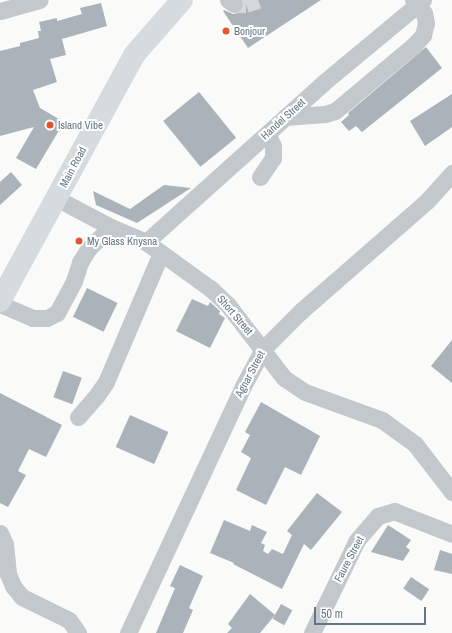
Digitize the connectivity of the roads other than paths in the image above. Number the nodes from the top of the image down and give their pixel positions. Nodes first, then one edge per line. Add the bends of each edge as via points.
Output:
1 (40, 0) edge
2 (182, 0) edge
3 (418, 2) edge
4 (0, 11) edge
5 (285, 117) junction
6 (267, 133) junction
7 (452, 173) edge
8 (260, 177) dead end
9 (56, 198) junction
10 (111, 227) junction
11 (146, 242) junction
12 (161, 253) junction
13 (0, 302) edge
14 (263, 349) junction
15 (78, 417) dead end
16 (452, 492) edge
17 (0, 533) edge
18 (452, 534) edge
19 (78, 633) edge
20 (128, 633) edge
21 (312, 633) edge

1 - 4 street
2 - 9 highway, Main Road via 134,55
3 - 5 street, Handel Street
3 - 5 street via 426,23 423,35 415,44 335,111
5 - 6 street, Handel Street
6 - 8 street via 273,158
6 - 11 street, Handel Street
7 - 14 street, Agnar Street via 427,201
9 - 10 street, Short Street
9 - 13 highway, Main Road
10 - 11 street, Short Street
10 - 13 street via 89,248 80,262 74,281 57,313 47,318 33,318
11 - 12 street, Short Street
12 - 14 street, Short Street via 211,289 228,305
12 - 15 street via 106,382
14 - 16 street, Short Street via 284,378 305,392 382,420 399,432 422,452
14 - 20 street, Agnar Street via 243,386
17 - 19 street via 5,544 12,586 22,597 69,620
18 - 21 street, Faure Street via 394,511 378,516 357,540

